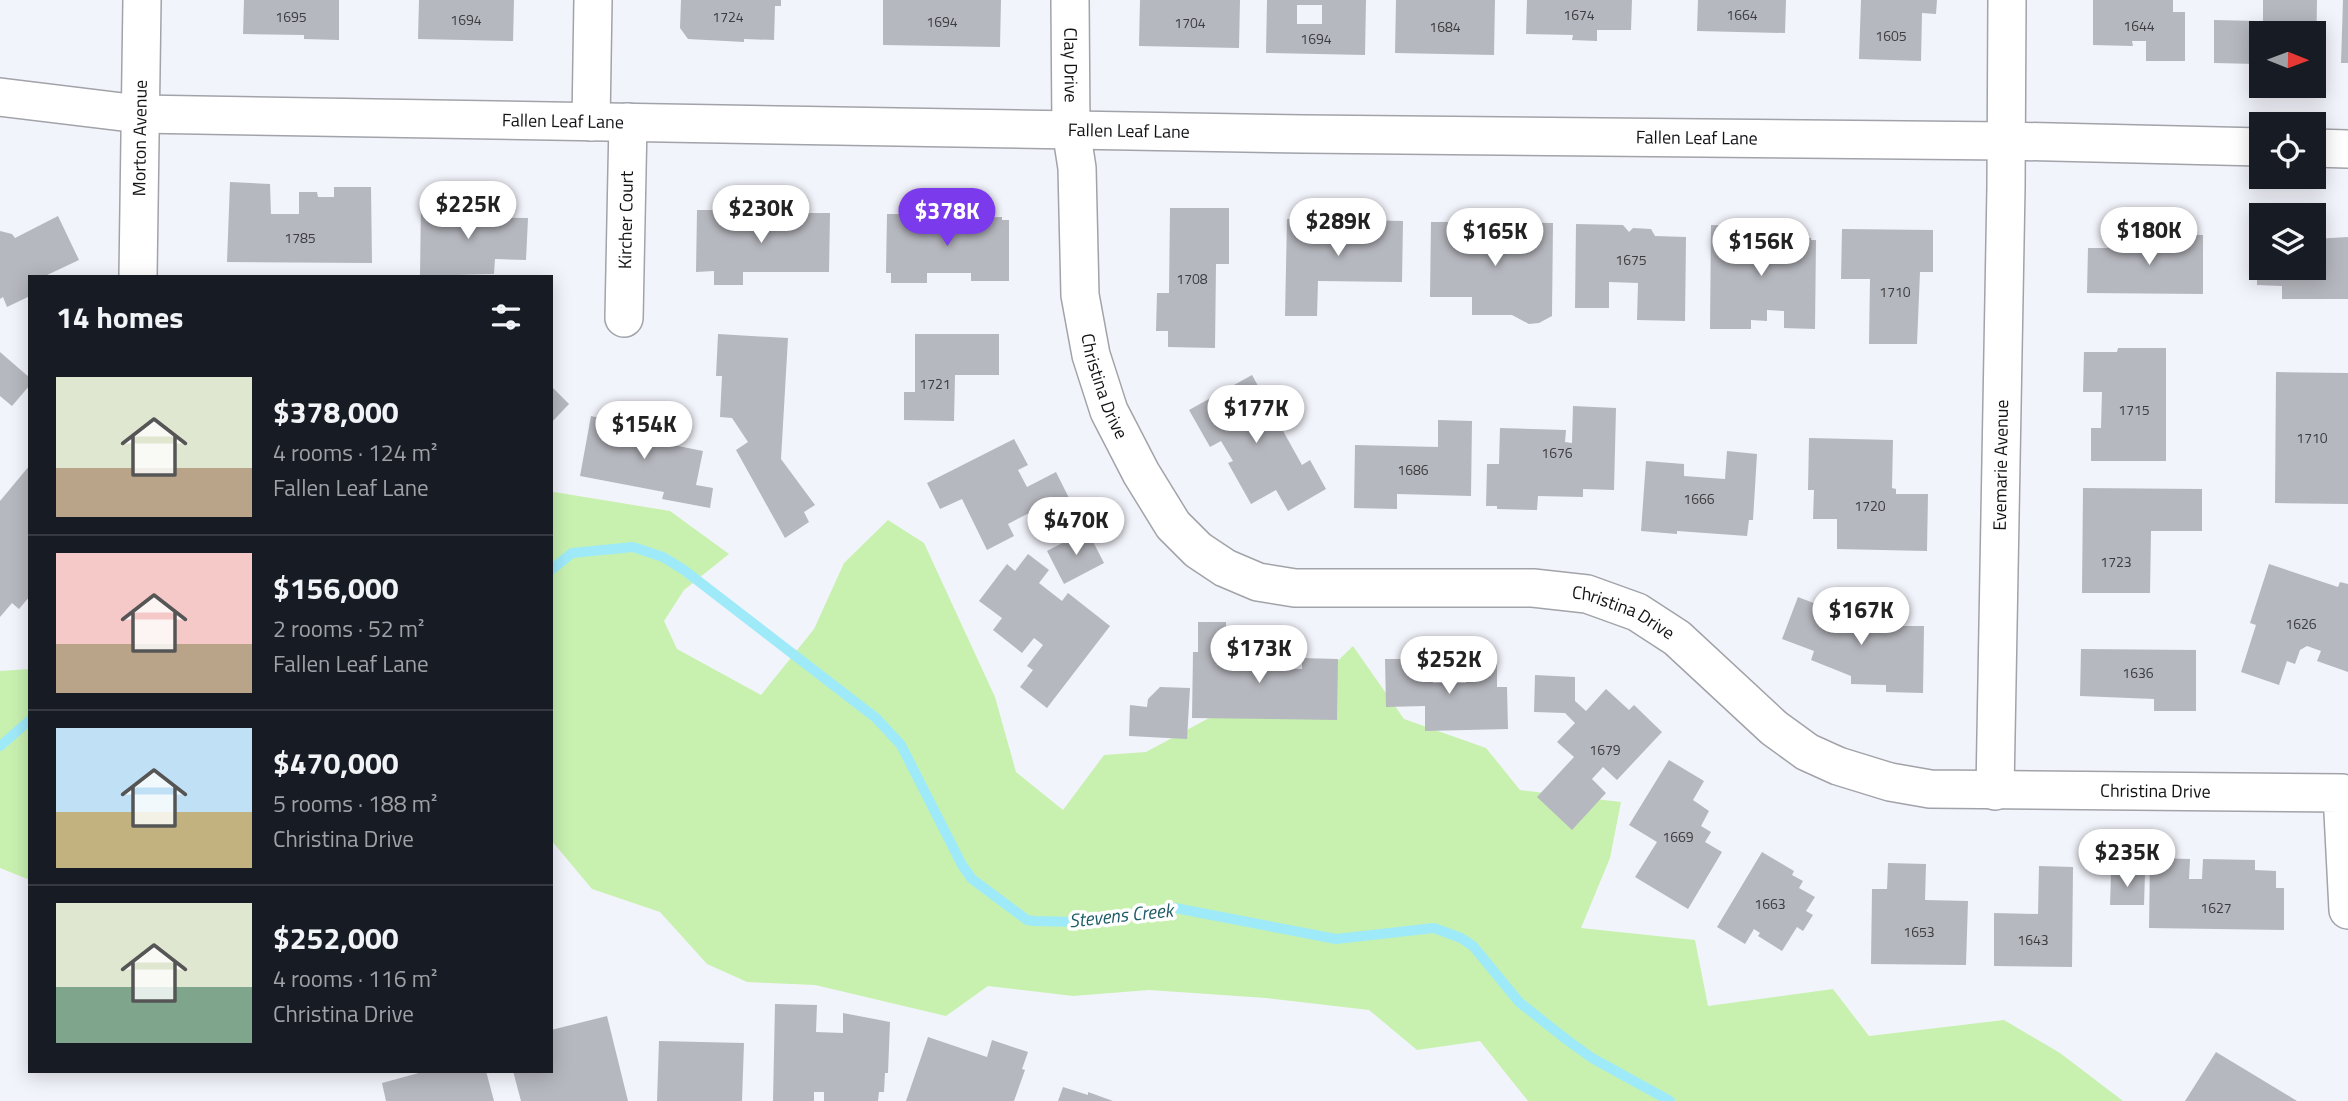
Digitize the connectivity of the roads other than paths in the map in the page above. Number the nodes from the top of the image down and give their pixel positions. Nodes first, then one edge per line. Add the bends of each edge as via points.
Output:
1 (142, 0) edge
2 (593, 0) edge
3 (1070, 0) edge
4 (2007, 0) edge
5 (0, 97) edge
6 (139, 114) junction
7 (591, 121) junction
8 (628, 122) junction
9 (1071, 129) junction
10 (2006, 141) junction
11 (2249, 147) edge
12 (2326, 148) edge
13 (2348, 149) edge
14 (138, 275) edge
15 (624, 318) dead end
16 (1995, 791) junction
17 (2348, 910) edge

1 - 6 street, Morton Avenue
2 - 7 street
3 - 9 street, Clay Drive
4 - 10 street, Evemarie Avenue
5 - 6 street, Fallen Leaf Lane
6 - 7 street, Fallen Leaf Lane
6 - 14 street, Morton Avenue
7 - 8 street, Fallen Leaf Lane
8 - 9 street, Fallen Leaf Lane
8 - 15 street, Kircher Court
9 - 10 street, Fallen Leaf Lane
9 - 16 street, Christina Drive via 1077,168 1080,295 1091,355 1109,411 1141,472 1173,525 1198,550 1258,582 1295,588 1533,588 1587,594 1637,612 1677,638 1774,728 1807,752 1890,782 1930,789
10 - 11 street, Fallen Leaf Lane
10 - 16 street, Evemarie Avenue
12 - 13 street
16 - 17 street, Christina Drive via 2342,793

